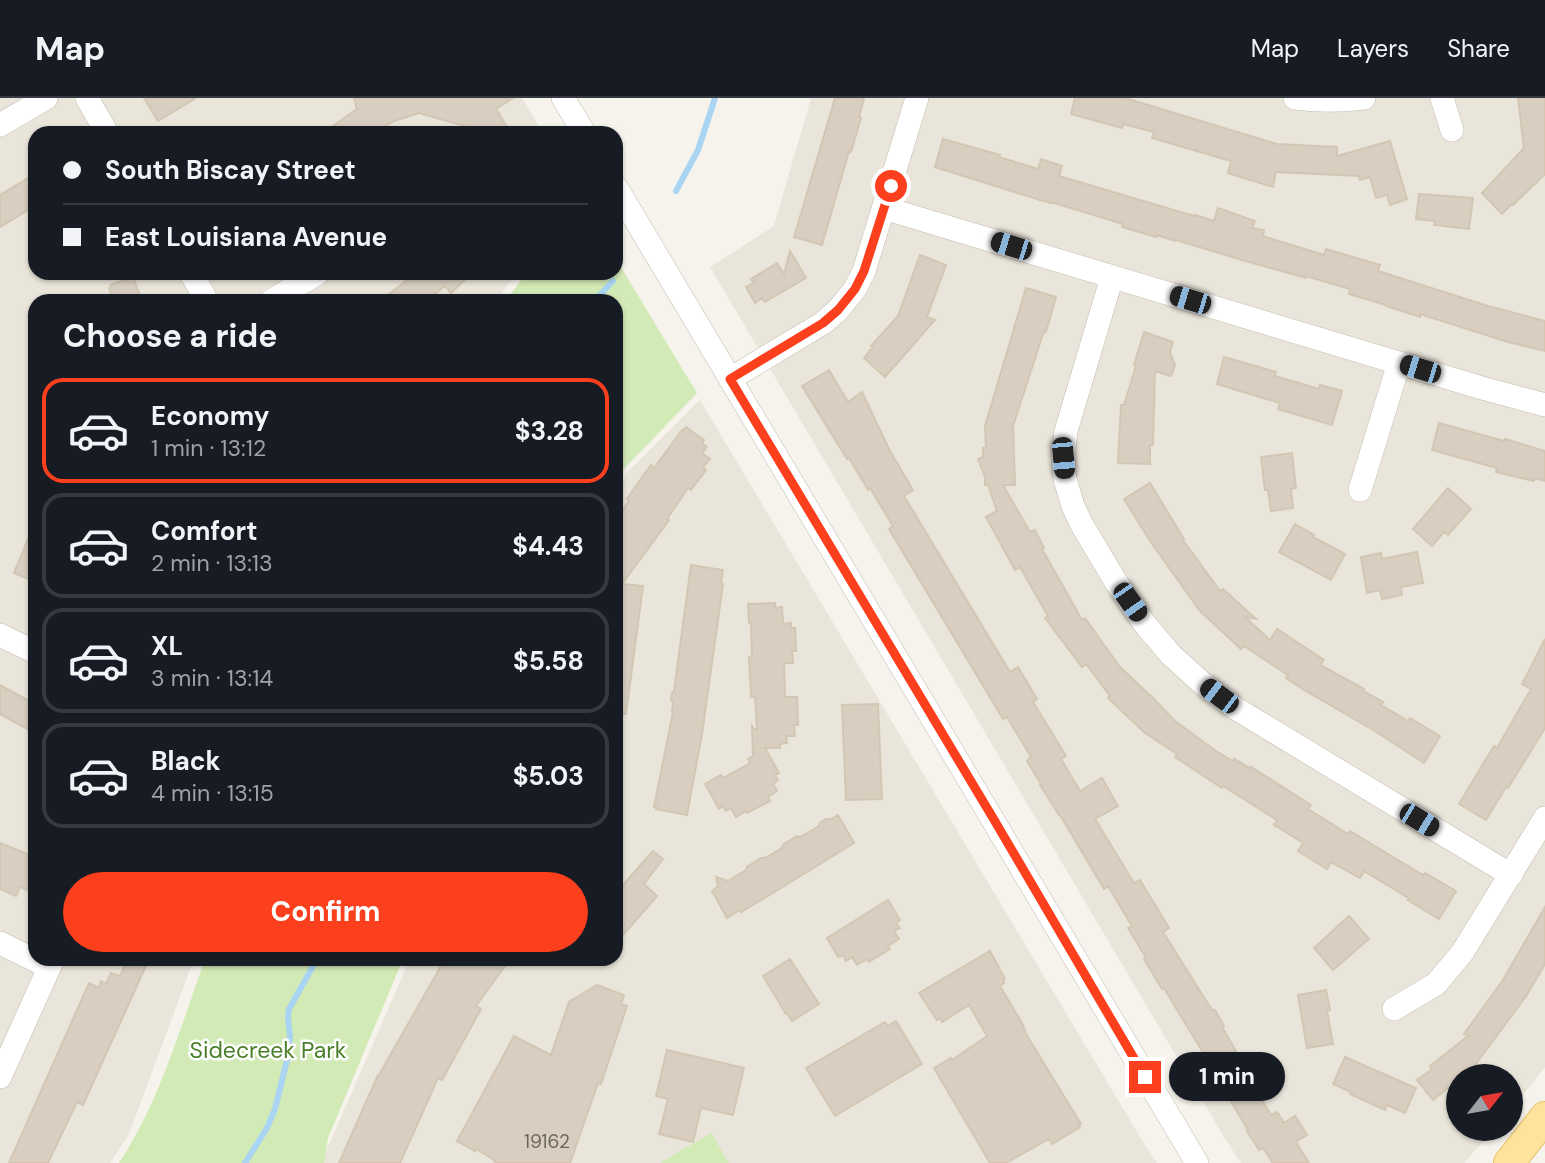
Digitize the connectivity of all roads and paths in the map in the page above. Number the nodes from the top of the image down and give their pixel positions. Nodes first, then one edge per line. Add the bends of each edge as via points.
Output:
1 (46, 98) edge
2 (86, 98) edge
3 (563, 98) edge
4 (917, 98) edge
5 (1295, 98) edge
6 (1364, 98) edge
7 (1442, 98) edge
8 (0, 125) edge
9 (103, 126) edge
10 (579, 126) edge
11 (1452, 130) dead end
12 (623, 199) edge
13 (884, 208) junction
14 (1112, 276) junction
15 (306, 280) edge
16 (283, 294) edge
17 (1399, 363) junction
18 (730, 379) junction
19 (1545, 405) edge
20 (1360, 490) dead end
21 (0, 635) edge
22 (28, 649) edge
23 (1545, 818) edge
24 (1511, 875) junction
25 (0, 943) edge
26 (28, 954) edge
27 (50, 966) edge
28 (1394, 1009) dead end
29 (0, 1077) edge
30 (1545, 1117) edge
31 (1197, 1163) edge
32 (1509, 1163) edge

1 - 8 street
2 - 9 street
3 - 10 street
4 - 13 street
5 - 6 street
7 - 11 street
12 - 18 street
13 - 14 street
13 - 18 street via 864,271 838,310
14 - 17 street
14 - 24 street via 1066,431 1063,458 1073,506 1116,582 1171,655 1235,708
15 - 16 street
17 - 19 street
17 - 20 street
18 - 31 street
21 - 22 street
23 - 24 street
24 - 28 street via 1462,953 1436,984
25 - 26 street
27 - 29 street
30 - 32 main road

